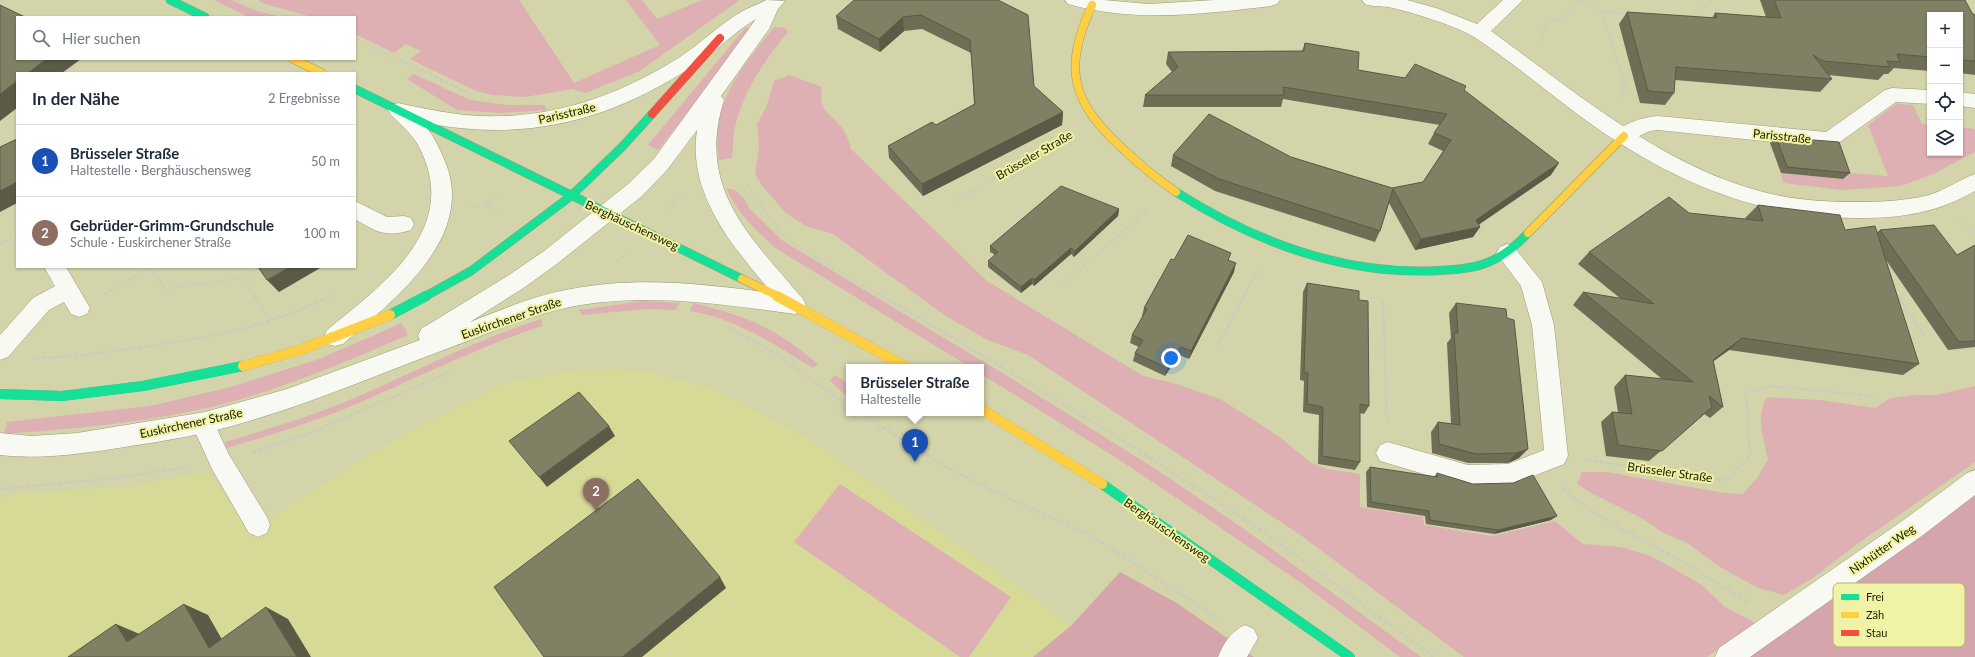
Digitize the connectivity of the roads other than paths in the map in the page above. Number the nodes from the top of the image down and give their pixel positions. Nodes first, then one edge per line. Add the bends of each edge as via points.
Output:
1 (170, 0) edge
2 (1074, 0) edge
3 (1271, 0) edge
4 (1371, 0) edge
5 (1514, 0) edge
6 (773, 4) edge
7 (1092, 5) junction
8 (1180, 5) edge
9 (203, 16) edge
10 (1479, 32) junction
11 (720, 38) junction
12 (295, 60) edge
13 (320, 72) edge
14 (356, 89) edge
15 (716, 89) junction
16 (1927, 97) edge
17 (1963, 99) edge
18 (1975, 101) edge
19 (398, 110) junction
20 (1624, 136) junction
21 (1975, 182) edge
22 (571, 196) junction
23 (356, 210) edge
24 (607, 213) junction
25 (404, 224) dead end
26 (1507, 253) junction
27 (56, 268) edge
28 (68, 289) junction
29 (795, 306) junction
30 (79, 308) road end
31 (334, 338) junction
32 (0, 350) edge
33 (901, 364) edge
34 (374, 366) junction
35 (0, 394) edge
36 (984, 411) edge
37 (203, 423) junction
38 (0, 444) edge
39 (1388, 452) road end
40 (1975, 482) edge
41 (258, 525) dead end
42 (1834, 583) edge
43 (1833, 584) edge
44 (1350, 657) edge
45 (1728, 657) edge

1 - 9 street
2 - 7 street
3 - 8 street
4 - 10 street via 1430,12
5 - 10 street
6 - 11 street, Parisstraße via 746,17
6 - 15 street, Parisstraße via 763,25
7 - 8 street via 1134,10
7 - 26 street via 1081,29 1076,58 1077,81 1082,101 1093,121 1127,155 1169,189 1218,218 1272,242 1330,260 1382,270 1454,271 1493,261
10 - 20 street
11 - 19 street, Parisstraße via 674,71 638,91 601,105 554,118 492,124 435,118
11 - 22 street, Parisstraße via 622,147
12 - 13 street
14 - 19 street, Berghäuschensweg
15 - 24 street, Parisstraße via 660,165
15 - 29 street, Parisstraße via 707,126 705,148 715,199 732,226
16 - 20 street, Parisstraße via 1892,95 1830,139 1658,123 1647,124
17 - 18 street
19 - 22 street, Berghäuschensweg
19 - 31 street via 422,135 433,153 441,175 442,211 429,242 411,269 389,292
20 - 21 street via 1672,165 1705,181 1786,206 1840,212 1902,209 1933,202
20 - 26 street via 1556,208
22 - 24 street, Berghäuschensweg
22 - 31 street via 471,271 404,309
23 - 25 street via 384,226
24 - 29 street, Berghäuschensweg
24 - 34 street, Euskirchener Straße via 517,281 442,329
26 - 39 street via 1531,282 1543,325 1556,456 1508,475 1468,476
27 - 28 street
28 - 30 street
28 - 32 street via 41,304
29 - 33 street, Berghäuschensweg
29 - 34 street, Euskirchener Straße via 658,289 590,294 534,308
31 - 35 street via 261,362 143,386 62,396
34 - 37 street, Euskirchener Straße via 294,396
36 - 44 street, Berghäuschensweg via 1106,487
37 - 38 street, Euskirchener Straße via 65,444
37 - 41 street via 220,461
40 - 42 street, Nixhütter Weg
43 - 45 street, Nixhütter Weg

